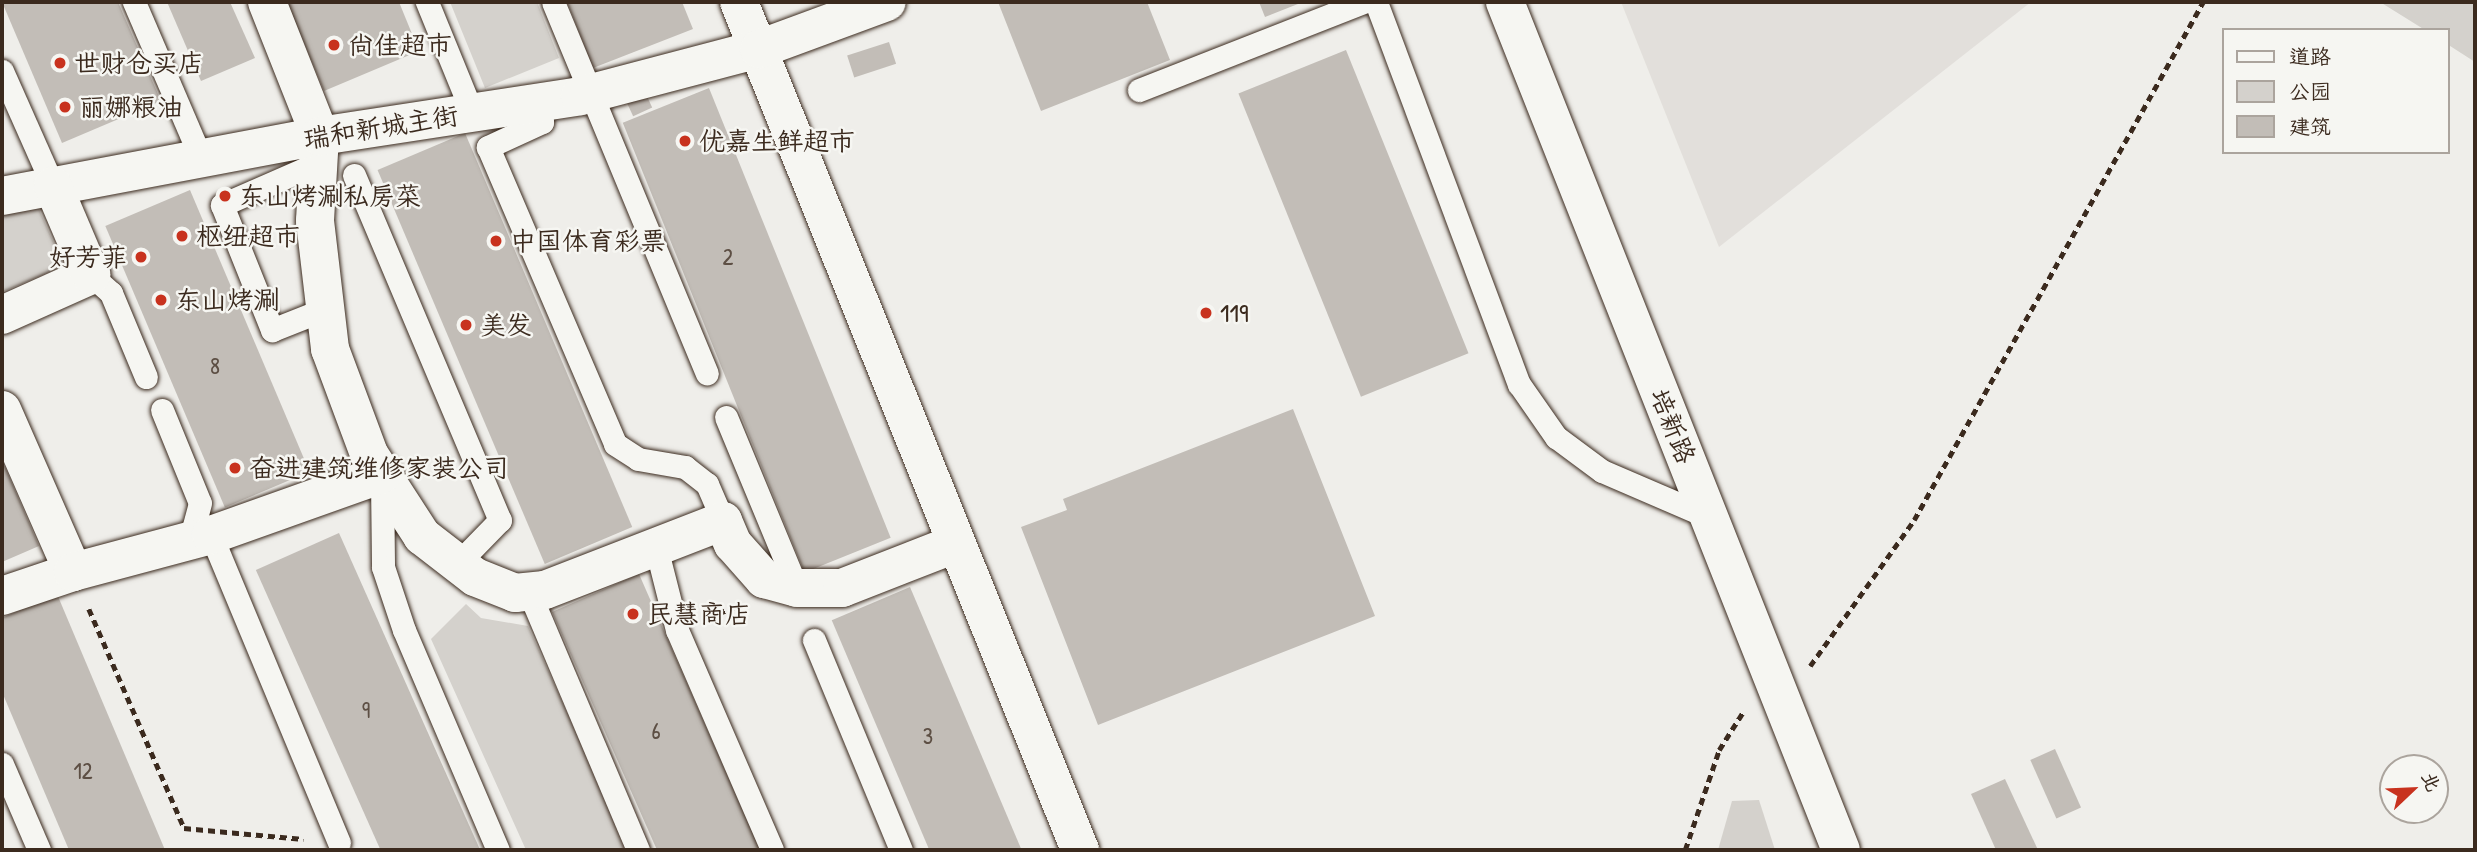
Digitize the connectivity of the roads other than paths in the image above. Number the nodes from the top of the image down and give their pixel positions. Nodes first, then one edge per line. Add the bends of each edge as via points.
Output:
1 (134, 2) edge
2 (267, 2) edge
3 (427, 2) edge
4 (553, 2) edge
5 (739, 2) edge
6 (887, 2) edge
7 (1363, 2) edge
8 (1376, 2) edge
9 (1504, 2) edge
10 (759, 49) junction
11 (2, 71) edge
12 (1139, 90) dead end
13 (591, 93) junction
14 (540, 102) junction
15 (472, 112) junction
16 (319, 149) junction
17 (201, 158) junction
18 (354, 175) dead end
19 (53, 186) junction
20 (2, 196) edge
21 (91, 275) junction
22 (326, 309) junction
23 (2, 315) edge
24 (707, 373) dead end
25 (146, 377) dead end
26 (2, 410) edge
27 (162, 410) dead end
28 (726, 416) dead end
29 (382, 474) junction
30 (1709, 517) junction
31 (723, 522) junction
32 (201, 538) junction
33 (955, 544) junction
34 (656, 547) junction
35 (458, 563) junction
36 (73, 572) junction
37 (797, 588) junction
38 (529, 592) junction
39 (2, 597) edge
40 (814, 639) dead end
41 (2, 764) edge
42 (339, 842) road end
43 (39, 850) edge
44 (498, 850) edge
45 (638, 850) edge
46 (772, 850) edge
47 (901, 850) edge
48 (1080, 850) edge
49 (1841, 850) edge

1 - 17 lane
2 - 16 main road
3 - 15 lane
4 - 13 lane
5 - 10 main road
6 - 10 main road, 瑞和新城主街
7 - 12 lane
8 - 30 lane via 1519,384 1556,437 1602,471
9 - 30 main road, 培新路
10 - 13 main road, 瑞和新城主街
10 - 33 main road
11 - 19 lane
13 - 14 main road, 瑞和新城主街
13 - 24 lane
14 - 15 main road, 瑞和新城主街
14 - 31 lane via 542,122 488,147 615,444 638,459 685,467 707,484
15 - 16 main road, 瑞和新城主街
16 - 17 main road, 瑞和新城主街
16 - 22 main road via 315,221
16 - 22 lane via 222,205 272,330
17 - 19 main road, 瑞和新城主街
18 - 35 lane via 500,520
19 - 20 main road, 瑞和新城主街
19 - 21 main road
21 - 23 main road
21 - 25 lane via 111,293
22 - 29 main road via 330,349 369,454
26 - 36 main road
27 - 32 lane via 200,503
28 - 37 lane
29 - 32 main road
29 - 35 main road via 422,536
29 - 44 lane via 383,566 404,630
30 - 49 main road, 培新路
31 - 34 main road
31 - 37 main road via 733,544 764,579
32 - 36 main road
32 - 42 lane
33 - 37 main road via 842,588
33 - 48 main road
34 - 38 main road
34 - 46 lane via 677,630
35 - 38 main road via 475,577 515,593
36 - 39 main road
38 - 45 lane
40 - 47 lane
41 - 43 lane

